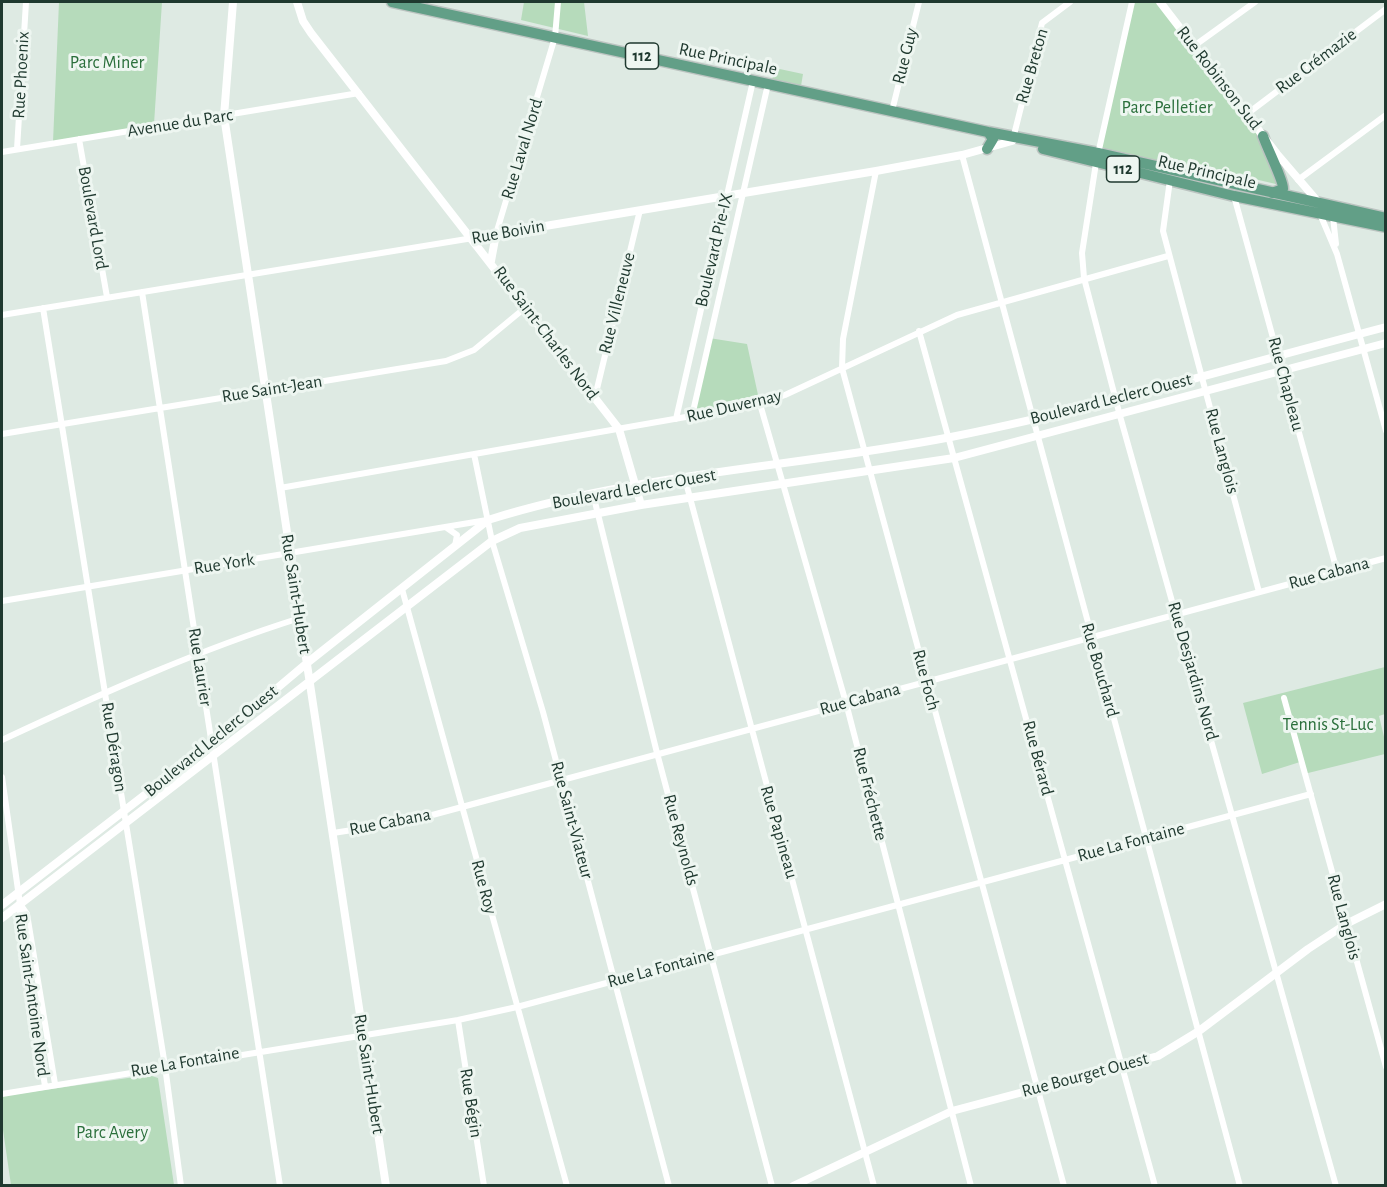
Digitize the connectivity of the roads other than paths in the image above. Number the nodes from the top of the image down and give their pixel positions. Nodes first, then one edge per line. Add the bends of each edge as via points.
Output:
1 (26, 2) edge
2 (233, 2) edge
3 (297, 2) edge
4 (393, 2) edge
5 (558, 2) edge
6 (919, 2) edge
7 (1070, 2) edge
8 (1132, 2) edge
9 (1160, 2) edge
10 (1255, 2) edge
11 (1386, 9) edge
12 (555, 37) junction
13 (1194, 46) junction
14 (753, 81) junction
15 (768, 84) junction
16 (359, 93) junction
17 (892, 111) junction
18 (1247, 114) junction
19 (1386, 115) edge
20 (224, 116) junction
21 (741, 130) junction
22 (988, 132) junction
23 (756, 134) junction
24 (1263, 136) junction
25 (1013, 138) junction
26 (79, 139) junction
27 (17, 149) junction
28 (987, 149) junction
29 (2, 152) edge
30 (1277, 154) junction
31 (962, 155) junction
32 (1097, 158) junction
33 (876, 171) junction
34 (1171, 175) junction
35 (1298, 180) junction
36 (743, 193) junction
37 (1270, 193) junction
38 (726, 196) junction
39 (1234, 196) junction
40 (1318, 207) junction
41 (640, 210) junction
42 (1333, 217) junction
43 (1386, 218) edge
44 (1386, 228) edge
45 (496, 234) junction
46 (473, 238) junction
47 (714, 252) junction
48 (1337, 254) junction
49 (729, 255) junction
50 (1168, 256) junction
51 (491, 261) junction
52 (248, 274) junction
53 (1084, 278) junction
54 (142, 292) junction
55 (107, 297) junction
56 (1001, 302) junction
57 (702, 304) junction
58 (526, 307) junction
59 (43, 308) junction
60 (716, 308) junction
61 (2, 315) edge
62 (1386, 327) edge
63 (920, 331) junction
64 (1359, 334) junction
65 (1386, 344) edge
66 (693, 346) junction
67 (707, 349) junction
68 (1363, 350) junction
69 (1278, 356) junction
70 (842, 368) junction
71 (1282, 372) junction
72 (1202, 376) junction
73 (265, 391) junction
74 (1206, 392) junction
75 (595, 397) junction
76 (1116, 399) junction
77 (760, 404) junction
78 (159, 407) junction
79 (692, 416) junction
80 (1119, 416) junction
81 (1032, 418) junction
82 (676, 419) junction
83 (62, 423) junction
84 (619, 429) junction
85 (1386, 431) edge
86 (2, 434) edge
87 (950, 437) junction
88 (1036, 438) junction
89 (865, 450) junction
90 (474, 454) junction
91 (954, 458) junction
92 (780, 465) junction
93 (870, 472) junction
94 (685, 479) junction
95 (785, 483) junction
96 (636, 486) junction
97 (280, 488) junction
98 (593, 494) junction
99 (689, 499) junction
100 (641, 505) junction
101 (597, 513) junction
102 (488, 520) junction
103 (446, 528) junction
104 (492, 541) junction
105 (455, 546) junction
106 (290, 554) junction
107 (1386, 558) edge
108 (185, 571) junction
109 (1337, 571) junction
110 (88, 587) junction
111 (402, 589) junction
112 (1259, 592) junction
113 (2, 601) edge
114 (406, 606) junction
115 (1177, 614) junction
116 (300, 618) junction
117 (1090, 638) junction
118 (198, 656) junction
119 (1010, 659) junction
120 (307, 663) junction
121 (926, 681) junction
122 (310, 683) junction
123 (105, 694) junction
124 (1284, 698) dead end
125 (846, 703) junction
126 (750, 729) junction
127 (2, 740) edge
128 (212, 743) junction
129 (657, 753) junction
130 (214, 756) junction
131 (2, 777) edge
132 (562, 779) junction
133 (1311, 794) junction
134 (462, 806) junction
135 (124, 811) junction
136 (1233, 815) junction
137 (126, 824) junction
138 (333, 833) junction
139 (1147, 838) junction
140 (1065, 860) junction
141 (981, 882) junction
142 (18, 893) junction
143 (20, 904) junction
144 (898, 904) junction
145 (1386, 904) edge
146 (2, 905) edge
147 (2, 918) edge
148 (1346, 924) junction
149 (806, 929) junction
150 (711, 954) junction
151 (1276, 971) junction
152 (615, 980) junction
153 (517, 1007) junction
154 (458, 1020) junction
155 (1199, 1031) junction
156 (363, 1035) junction
157 (259, 1050) junction
158 (1122, 1065) junction
159 (165, 1066) junction
160 (1386, 1067) edge
161 (55, 1084) junction
162 (45, 1086) junction
163 (1037, 1087) junction
164 (2, 1094) edge
165 (951, 1111) junction
166 (864, 1150) junction
167 (181, 1185) edge
168 (280, 1185) edge
169 (386, 1185) edge
170 (484, 1185) edge
171 (567, 1185) edge
172 (669, 1185) edge
173 (772, 1185) edge
174 (793, 1185) edge
175 (874, 1185) edge
176 (971, 1185) edge
177 (1064, 1185) edge
178 (1155, 1185) edge
179 (1240, 1185) edge
180 (1336, 1185) edge

1 - 27 street, Rue Phoenix
2 - 20 street, Rue Saint-Hubert
3 - 16 street, Rue Saint-Charles Nord via 311,33
4 - 12 main road, Rue Principale / 112
5 - 12 street, Rue Laval Nord
6 - 17 street, Rue Guy
7 - 25 street, Rue Breton via 1042,23
8 - 32 street, Rue Desjardins Nord
9 - 13 street, Rue Robinson Sud
10 - 13 street
11 - 18 street, Rue Crémazie
12 - 14 main road, Rue Principale / 112
12 - 45 street, Rue Laval Nord
13 - 18 street, Rue Robinson Sud
14 - 15 main road, Rue Principale / 112
14 - 21 street, Boulevard Pie-IX
15 - 17 main road, Rue Principale / 112
15 - 23 street, Boulevard Pie-IX
16 - 20 street, Avenue du Parc
16 - 46 street, Rue Saint-Charles Nord
17 - 22 main road, Rue Principale / 112
18 - 24 street, Rue Robinson Sud
19 - 35 street
20 - 26 street, Avenue du Parc
20 - 52 street, Rue Saint-Hubert
21 - 23 street
21 - 38 street, Boulevard Pie-IX
22 - 25 main road, Rue Principale / 112
22 - 28 main road via 993,139
23 - 36 street, Boulevard Pie-IX
24 - 30 street, Rue Robinson Sud
24 - 37 main road via 1284,186
25 - 28 street, Rue Boivin
25 - 32 main road, Rue Principale / 112
26 - 27 street, Avenue du Parc
26 - 55 street, Boulevard Lord
27 - 29 street, Avenue du Parc
28 - 31 street, Rue Boivin
30 - 35 street, Rue Robinson Sud
30 - 40 street, Rue Robinson Sud
31 - 33 street, Rue Boivin
31 - 56 street, Rue Bouchard
32 - 34 main road, Rue Principale / 112
32 - 53 street, Rue Desjardins Nord via 1082,253
33 - 36 street, Rue Boivin
33 - 70 street, Rue Foch via 843,339
34 - 37 main road, Rue Principale / 112
34 - 39 main road, Rue Principale / 112
34 - 50 street, Rue Langlois via 1163,231
35 - 40 street, Rue Robinson Sud
36 - 38 street, Rue Boivin
36 - 49 street, Boulevard Pie-IX
37 - 40 main road, Rue Principale / 112
38 - 41 street, Rue Boivin
38 - 47 street, Boulevard Pie-IX
39 - 40 main road, Rue Principale / 112
39 - 69 street, Rue Chapleau
40 - 42 main road, Rue Principale / 112
40 - 43 main road, Rue Principale / 112
40 - 48 street
41 - 45 street, Rue Boivin
41 - 75 street, Rue Villeneuve
42 - 44 main road, Rue Principale / 112
42 - 48 street
45 - 46 street, Rue Boivin
45 - 51 street, Rue Laval Nord
46 - 51 street, Rue Saint-Charles Nord
46 - 52 street, Rue Boivin
47 - 49 street
47 - 57 street, Boulevard Pie-IX
48 - 64 street
49 - 60 street, Boulevard Pie-IX
50 - 53 street, Rue Duvernay
50 - 72 street, Rue Langlois
51 - 58 street, Rue Saint-Charles Nord
52 - 54 street, Rue Boivin
52 - 73 street, Rue Saint-Hubert
53 - 56 street, Rue Duvernay
53 - 76 street, Rue Desjardins Nord
54 - 55 street, Rue Boivin
54 - 78 street, Rue Laurier
55 - 59 street, Rue Boivin
56 - 63 street, Rue Duvernay
56 - 81 street, Rue Bouchard
57 - 60 street
57 - 66 street, Boulevard Pie-IX
58 - 73 street, Rue Saint-Jean via 460,357
58 - 75 street, Rue Saint-Charles Nord
59 - 61 street, Rue Boivin
59 - 83 street, Rue Déragon
60 - 67 street, Boulevard Pie-IX
62 - 64 street, Boulevard Leclerc Ouest
63 - 70 street, Rue Duvernay
63 - 87 street, Rue Bérard
64 - 68 street
64 - 69 street, Boulevard Leclerc Ouest
65 - 68 street, Boulevard Leclerc Ouest
66 - 67 street
66 - 82 street, Boulevard Pie-IX
67 - 79 street, Boulevard Pie-IX
68 - 71 street, Boulevard Leclerc Ouest
68 - 85 street
69 - 71 street, Rue Chapleau
69 - 72 street, Boulevard Leclerc Ouest
70 - 77 street, Rue Duvernay
70 - 89 street, Rue Foch
71 - 74 street, Boulevard Leclerc Ouest
71 - 109 street, Rue Chapleau
72 - 74 street, Rue Langlois
72 - 76 street, Boulevard Leclerc Ouest
73 - 78 street, Rue Saint-Jean
73 - 97 street, Rue Saint-Hubert
74 - 80 street, Boulevard Leclerc Ouest
74 - 112 street, Rue Langlois
75 - 84 street, Rue Saint-Charles Nord
76 - 80 street, Rue Desjardins Nord
76 - 81 street, Boulevard Leclerc Ouest
77 - 79 street, Rue Duvernay
77 - 92 street, Rue Fréchette
78 - 83 street, Rue Saint-Jean
78 - 108 street, Rue Laurier
79 - 82 street, Rue Duvernay
80 - 88 street, Boulevard Leclerc Ouest
80 - 115 street, Rue Desjardins Nord
81 - 87 street, Boulevard Leclerc Ouest
81 - 88 street, Rue Bouchard
82 - 84 street, Rue Duvernay
83 - 86 street, Rue Saint-Jean
83 - 110 street, Rue Déragon
84 - 90 street, Rue Duvernay
84 - 96 street, Rue Saint-Charles Nord
87 - 89 street, Boulevard Leclerc Ouest
87 - 91 street, Rue Bérard
88 - 91 street, Boulevard Leclerc Ouest
88 - 117 street, Rue Bouchard
89 - 92 street, Boulevard Leclerc Ouest
89 - 93 street, Rue Foch
90 - 97 street, Rue Duvernay
90 - 102 street, Rue Saint-Viateur
91 - 93 street, Boulevard Leclerc Ouest
91 - 119 street, Rue Bérard
92 - 94 street, Boulevard Leclerc Ouest
92 - 95 street, Rue Fréchette
93 - 95 street, Boulevard Leclerc Ouest
93 - 121 street, Rue Foch
94 - 96 street, Boulevard Leclerc Ouest
94 - 99 street, Rue Papineau
95 - 99 street, Boulevard Leclerc Ouest
95 - 125 street, Rue Fréchette
96 - 98 street, Boulevard Leclerc Ouest
96 - 100 street, Rue Saint-Charles Nord
97 - 106 street, Rue Saint-Hubert
98 - 101 street, Rue Reynolds
98 - 102 street, Boulevard Leclerc Ouest
99 - 100 street, Boulevard Leclerc Ouest
99 - 126 street, Rue Papineau
100 - 101 street, Boulevard Leclerc Ouest
101 - 104 street, Boulevard Leclerc Ouest via 520,528
101 - 129 street, Rue Reynolds
102 - 103 street, Rue York
102 - 104 street, Rue Saint-Viateur
102 - 105 street, Boulevard Leclerc Ouest
103 - 105 street via 457,535
103 - 106 street, Rue York
104 - 114 street, Boulevard Leclerc Ouest
104 - 132 street, Rue Saint-Viateur
105 - 111 street, Boulevard Leclerc Ouest
106 - 108 street, Rue York
106 - 116 street, Rue Saint-Hubert
107 - 109 street, Rue Cabana
108 - 110 street, Rue York
108 - 118 street, Rue Laurier
109 - 112 street, Rue Cabana
110 - 113 street, Rue York
110 - 123 street, Rue Déragon
111 - 114 street, Rue Roy
111 - 120 street, Boulevard Leclerc Ouest
112 - 115 street, Rue Cabana
114 - 122 street, Boulevard Leclerc Ouest
114 - 134 street, Rue Roy
115 - 117 street, Rue Cabana
115 - 136 street, Rue Desjardins Nord
116 - 118 street
116 - 120 street, Rue Saint-Hubert
117 - 119 street, Rue Cabana
117 - 139 street, Rue Bouchard
118 - 123 street
118 - 128 street, Rue Laurier
119 - 121 street, Rue Cabana
119 - 140 street, Rue Bérard
120 - 122 street, Rue Saint-Hubert
120 - 128 street, Boulevard Leclerc Ouest
121 - 125 street, Rue Cabana
121 - 141 street, Rue Foch
122 - 130 street, Boulevard Leclerc Ouest
122 - 138 street, Rue Saint-Hubert
123 - 127 street
123 - 135 street, Rue Déragon
124 - 133 street, Rue Langlois
125 - 126 street, Rue Cabana
125 - 144 street, Rue Fréchette
126 - 129 street, Rue Cabana
126 - 149 street, Rue Papineau
128 - 130 street, Rue Laurier
128 - 135 street, Boulevard Leclerc Ouest
129 - 132 street, Rue Cabana
129 - 150 street, Rue Reynolds
130 - 137 street, Boulevard Leclerc Ouest
130 - 157 street, Rue Laurier
131 - 142 street, Rue Saint-Antoine Nord
132 - 134 street, Rue Cabana
132 - 152 street, Rue Saint-Viateur
133 - 136 street, Rue La Fontaine
133 - 148 street, Rue Langlois
134 - 138 street, Rue Cabana via 410,820
134 - 153 street, Rue Roy
135 - 137 street, Rue Déragon
135 - 142 street, Boulevard Leclerc Ouest
136 - 139 street, Rue La Fontaine
136 - 151 street, Rue Desjardins Nord
137 - 143 street, Boulevard Leclerc Ouest
137 - 159 street, Rue Déragon
138 - 156 street, Rue Saint-Hubert
139 - 140 street, Rue La Fontaine
139 - 155 street, Rue Bouchard
140 - 141 street, Rue La Fontaine
140 - 158 street, Rue Bérard
141 - 144 street, Rue La Fontaine
141 - 163 street, Rue Foch
142 - 143 street, Rue Saint-Antoine Nord
142 - 146 street, Boulevard Leclerc Ouest
143 - 147 street, Boulevard Leclerc Ouest
143 - 161 street, Rue Saint-Antoine Nord via 27,914
143 - 162 street, Rue Saint-Antoine Nord via 19,922
144 - 149 street, Rue La Fontaine
144 - 165 street, Rue Fréchette
145 - 148 street, Rue Bourget Ouest
148 - 151 street, Rue Bourget Ouest
148 - 160 street, Rue Langlois
149 - 150 street, Rue La Fontaine
149 - 166 street, Rue Papineau
150 - 152 street, Rue La Fontaine
150 - 173 street, Rue Reynolds
151 - 155 street, Rue Bourget Ouest
151 - 180 street, Rue Desjardins Nord
152 - 153 street, Rue La Fontaine
152 - 172 street, Rue Saint-Viateur
153 - 154 street, Rue La Fontaine
153 - 171 street, Rue Roy
154 - 156 street, Rue La Fontaine
154 - 170 street, Rue Bégin
155 - 158 street, Rue Bourget Ouest via 1158,1056
155 - 179 street, Rue Bouchard
156 - 157 street, Rue La Fontaine
156 - 169 street, Rue Saint-Hubert
157 - 159 street, Rue La Fontaine
157 - 168 street, Rue Laurier
158 - 163 street, Rue Bourget Ouest
158 - 178 street, Rue Bérard
159 - 161 street, Rue La Fontaine
159 - 167 street, Rue Déragon
161 - 162 street, Rue La Fontaine
162 - 164 street, Rue La Fontaine
163 - 165 street, Rue Bourget Ouest
163 - 177 street, Rue Foch
165 - 166 street, Rue Bourget Ouest
165 - 176 street, Rue Fréchette
166 - 174 street, Rue Bourget Ouest
166 - 175 street, Rue Papineau

